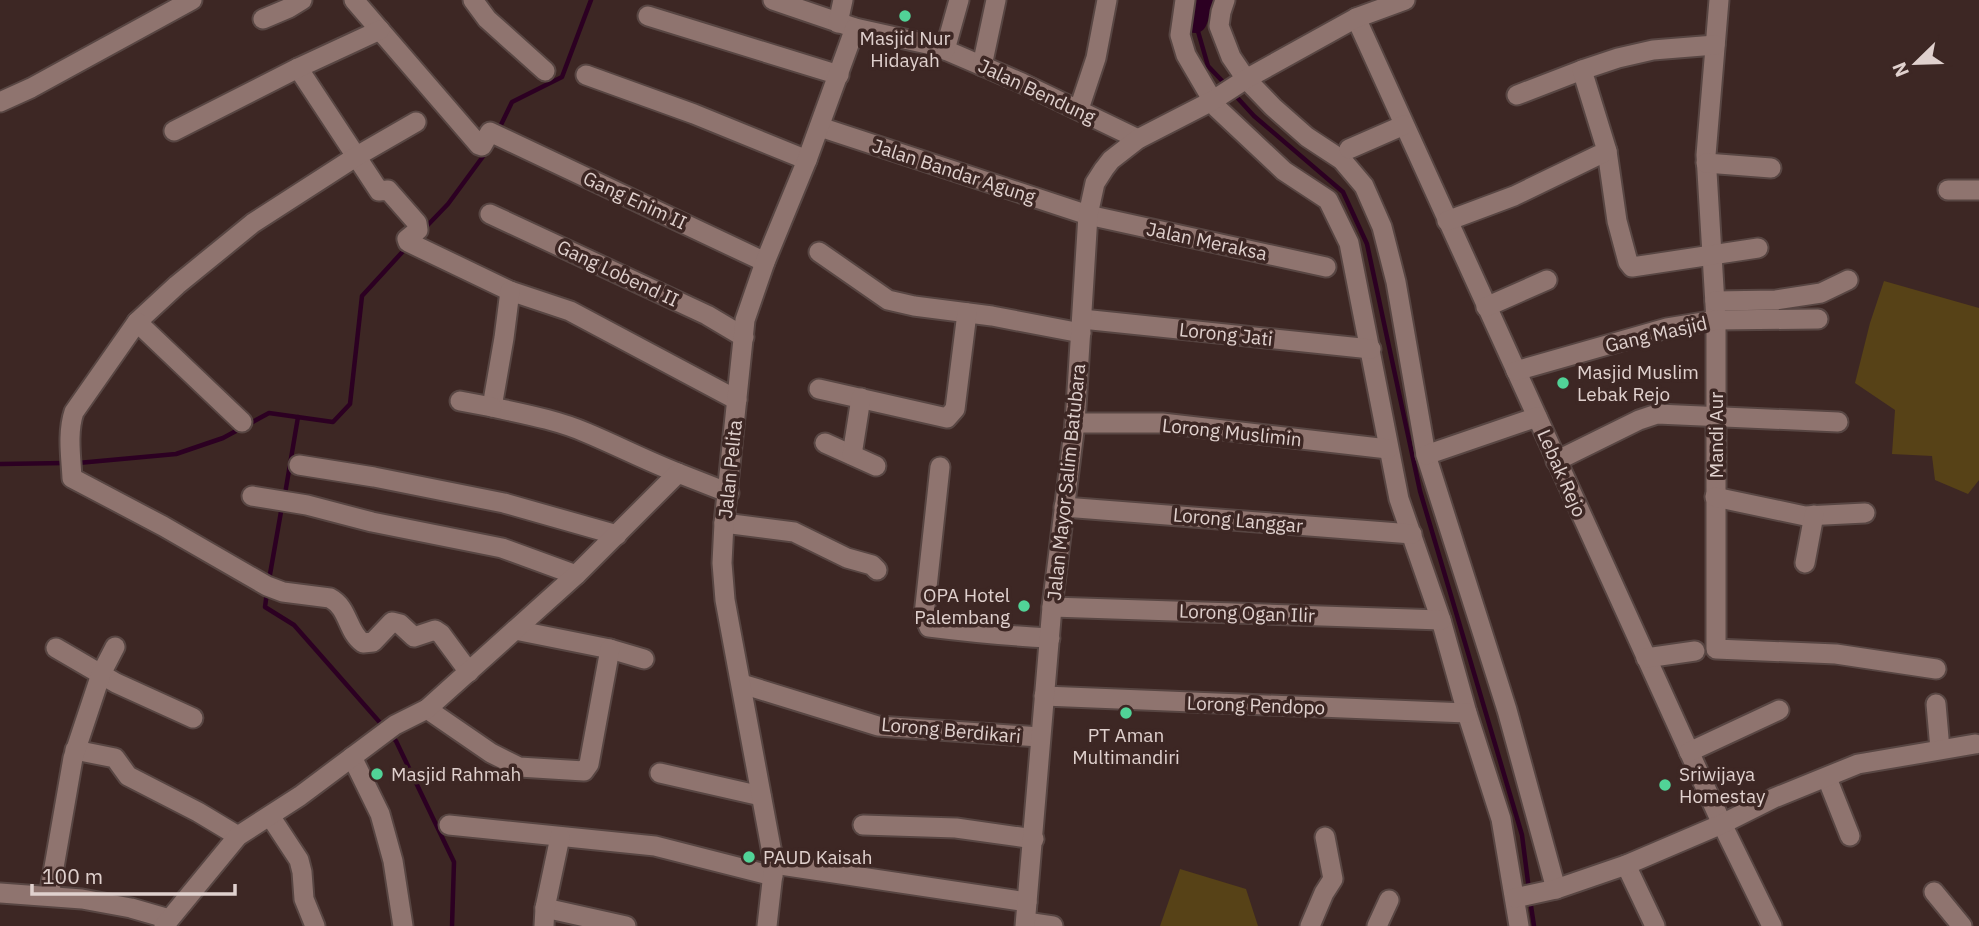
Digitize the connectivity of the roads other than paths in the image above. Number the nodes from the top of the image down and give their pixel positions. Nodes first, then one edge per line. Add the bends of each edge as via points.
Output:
1 (192, 0) edge
2 (302, 0) edge
3 (354, 0) edge
4 (473, 0) edge
5 (773, 0) edge
6 (844, 0) edge
7 (959, 0) edge
8 (996, 0) edge
9 (1107, 0) edge
10 (1185, 0) edge
11 (1225, 0) edge
12 (1719, 0) edge
13 (1401, 1) edge
14 (648, 16) dead end
15 (1356, 18) junction
16 (263, 19) dead end
17 (847, 25) junction
18 (380, 30) junction
19 (1715, 45) junction
20 (944, 50) junction
21 (982, 66) junction
22 (298, 68) junction
23 (1582, 70) junction
24 (545, 71) dead end
25 (586, 75) dead end
26 (839, 75) junction
27 (1244, 80) junction
28 (1517, 94) dead end
29 (1215, 99) junction
30 (0, 102) edge
31 (1079, 109) junction
32 (416, 122) dead end
33 (1404, 125) junction
34 (820, 127) junction
35 (174, 131) dead end
36 (1138, 139) junction
37 (1349, 149) dead end
38 (1607, 151) junction
39 (357, 156) junction
40 (807, 160) junction
41 (1706, 163) junction
42 (1771, 167) dead end
43 (1948, 190) dead end
44 (1979, 190) edge
45 (490, 214) dead end
46 (1088, 215) junction
47 (1447, 221) junction
48 (1758, 247) dead end
49 (819, 252) dead end
50 (1712, 254) junction
51 (765, 262) junction
52 (1326, 267) dead end
53 (1547, 280) dead end
54 (1848, 280) dead end
55 (510, 291) junction
56 (1486, 307) junction
57 (1716, 311) junction
58 (967, 313) junction
59 (1818, 319) dead end
60 (137, 322) junction
61 (1082, 326) junction
62 (744, 337) junction
63 (1371, 349) junction
64 (1516, 371) junction
65 (819, 389) dead end
66 (861, 398) junction
67 (737, 400) junction
68 (460, 401) dead end
69 (492, 407) junction
70 (1537, 417) junction
71 (1716, 418) junction
72 (242, 422) dead end
73 (1838, 422) dead end
74 (1075, 423) junction
75 (825, 443) dead end
76 (1388, 449) junction
77 (852, 455) junction
78 (1426, 455) junction
79 (1556, 460) junction
80 (299, 465) dead end
81 (876, 466) dead end
82 (940, 467) dead end
83 (678, 473) junction
84 (729, 493) junction
85 (252, 496) dead end
86 (1715, 497) junction
87 (1064, 506) junction
88 (1865, 513) dead end
89 (1814, 516) junction
90 (724, 523) junction
91 (1412, 534) junction
92 (617, 535) junction
93 (1805, 564) dead end
94 (877, 570) dead end
95 (576, 575) junction
96 (1052, 607) junction
97 (1441, 620) junction
98 (515, 630) junction
99 (1050, 638) junction
100 (115, 647) dead end
101 (56, 648) dead end
102 (610, 649) junction
103 (1695, 651) dead end
104 (1646, 657) junction
105 (644, 659) dead end
106 (1936, 669) dead end
107 (469, 672) junction
108 (101, 674) junction
109 (742, 684) junction
110 (1044, 696) junction
111 (1936, 704) dead end
112 (427, 709) junction
113 (1779, 710) dead end
114 (1467, 713) junction
115 (193, 718) dead end
116 (1040, 737) junction
117 (1975, 744) dead end
118 (1940, 749) junction
119 (75, 750) junction
120 (1689, 752) junction
121 (352, 757) junction
122 (660, 773) dead end
123 (1827, 778) junction
124 (761, 796) junction
125 (271, 816) junction
126 (1722, 824) junction
127 (449, 825) dead end
128 (863, 825) dead end
129 (238, 836) junction
130 (1850, 836) dead end
131 (559, 837) junction
132 (1325, 837) dead end
133 (1034, 839) junction
134 (1626, 865) junction
135 (774, 870) junction
136 (1551, 891) junction
137 (1934, 892) dead end
138 (0, 893) edge
139 (49, 896) junction
140 (1517, 898) junction
141 (1389, 900) dead end
142 (1027, 902) junction
143 (545, 917) edge
144 (168, 924) edge
145 (1026, 924) edge
146 (316, 926) edge
147 (402, 926) edge
148 (626, 926) edge
149 (766, 926) edge
150 (1053, 926) edge
151 (1310, 926) edge
152 (1377, 926) edge
153 (1519, 926) edge
154 (1655, 926) edge
155 (1772, 926) edge
156 (1962, 926) edge

1 - 30 street
2 - 16 street
3 - 18 street
4 - 24 street via 487,19
5 - 17 street, Jalan Bendung
6 - 17 street, Jalan Pelita
7 - 20 street
8 - 21 street
9 - 31 street via 1096,58
10 - 29 street via 1180,35 1186,55
11 - 27 street via 1219,26
12 - 19 street, Mandi Aur
13 - 15 street
14 - 26 street
15 - 27 street
15 - 33 street, Lebak Rejo
17 - 20 street, Jalan Bendung
17 - 26 street, Jalan Pelita
18 - 22 street
18 - 51 street, Gang Enim II via 479,145 489,133 498,136
19 - 23 street via 1653,50
19 - 41 street, Mandi Aur
20 - 21 street, Jalan Bendung
21 - 31 street, Jalan Bendung
22 - 35 street
22 - 39 street
23 - 28 street
23 - 38 street
25 - 40 street
26 - 34 street, Jalan Pelita
27 - 29 street, Jalan Mayor Salim Batubara
27 - 78 street via 1307,137 1342,160 1364,186 1382,227 1396,282
29 - 36 street, Jalan Mayor Salim Batubara
29 - 63 street via 1224,117 1284,171 1328,200 1349,243
31 - 36 street, Jalan Bendung
32 - 39 street
33 - 37 street
33 - 47 street, Lebak Rejo
34 - 40 street, Jalan Pelita
34 - 46 street, Jalan Bandar Agung
36 - 46 street, Jalan Mayor Salim Batubara via 1104,169 1095,183
38 - 47 street via 1514,197
38 - 50 street via 1617,220 1630,265
39 - 55 street via 379,191 387,189 417,223 418,230 407,239
39 - 60 street via 244,229
40 - 51 street, Jalan Pelita
41 - 42 street
41 - 50 street, Mandi Aur
43 - 44 street
45 - 62 street, Gang Lobend II via 707,315
46 - 52 street, Jalan Meraksa
46 - 61 street, Jalan Mayor Salim Batubara
47 - 56 street, Lebak Rejo
48 - 50 street
49 - 58 street, Lorong Jati via 888,300
50 - 57 street, Mandi Aur
51 - 62 street, Jalan Pelita via 745,320
53 - 56 street
54 - 57 street via 1821,293
55 - 67 street via 570,311
55 - 69 street
56 - 64 street, Lebak Rejo
57 - 59 street
57 - 64 street, Gang Masjid
57 - 71 street, Mandi Aur
58 - 61 street, Lorong Jati
58 - 66 street via 955,409 947,418
60 - 72 street
60 - 107 street via 74,412 72,469 267,586 337,602 363,643 373,642 392,622 414,637 435,630
61 - 63 street, Lorong Jati
61 - 74 street, Jalan Mayor Salim Batubara
62 - 67 street, Jalan Pelita
63 - 76 street
64 - 70 street, Lebak Rejo
65 - 66 street
66 - 77 street
67 - 84 street, Jalan Pelita
68 - 69 street
69 - 83 street via 585,432
70 - 78 street
70 - 79 street, Lebak Rejo
71 - 73 street
71 - 79 street via 1657,414
71 - 86 street, Mandi Aur
74 - 76 street, Lorong Muslimin via 1162,423
74 - 87 street, Jalan Mayor Salim Batubara
75 - 77 street
76 - 91 street
77 - 81 street
78 - 136 street via 1507,710
79 - 104 street, Lebak Rejo
80 - 92 street via 504,503
82 - 99 street via 926,624 988,635
83 - 84 street
83 - 92 street
84 - 90 street, Jalan Pelita
85 - 95 street via 502,548
86 - 89 street
86 - 106 street, Mandi Aur via 1716,649 1836,654
87 - 91 street, Lorong Langgar
87 - 96 street, Jalan Mayor Salim Batubara
88 - 89 street
89 - 93 street
90 - 94 street via 794,532
90 - 109 street, Jalan Pelita via 724,600
91 - 97 street
92 - 95 street
95 - 98 street
96 - 97 street, Lorong Ogan Ilir
96 - 99 street, Jalan Mayor Salim Batubara
97 - 114 street
98 - 102 street
98 - 107 street
99 - 110 street, Jalan Mayor Salim Batubara
100 - 108 street
101 - 108 street
102 - 105 street
102 - 112 street via 584,771 519,766 491,753
103 - 104 street
104 - 120 street, Lebak Rejo
107 - 112 street
108 - 115 street
108 - 119 street
109 - 116 street, Lorong Berdikari via 878,726
109 - 124 street, Jalan Pelita
110 - 114 street, Lorong Pendopo
110 - 116 street, Jalan Mayor Salim Batubara
111 - 118 street
112 - 121 street via 390,728
113 - 120 street
114 - 140 street via 1501,819
116 - 133 street, Jalan Mayor Salim Batubara
117 - 118 street
118 - 123 street via 1858,764
119 - 129 street via 115,758 128,776
119 - 139 street
120 - 126 street, Lebak Rejo
121 - 125 street
121 - 147 street via 380,814 393,861
122 - 124 street
123 - 126 street
123 - 130 street
124 - 135 street, Jalan Pelita
125 - 129 street
125 - 146 street via 299,860 304,899
126 - 134 street
126 - 155 street, Lebak Rejo
127 - 131 street
128 - 133 street via 956,828
129 - 144 street
131 - 135 street via 655,846
131 - 143 street
132 - 151 street via 1333,880
133 - 142 street, Jalan Mayor Salim Batubara
134 - 136 street
134 - 154 street
135 - 142 street
135 - 149 street, Jalan Pelita
136 - 140 street
137 - 156 street
138 - 139 street
139 - 144 street via 131,908
140 - 153 street
141 - 152 street
142 - 145 street, Jalan Mayor Salim Batubara
143 - 148 street
145 - 150 street

